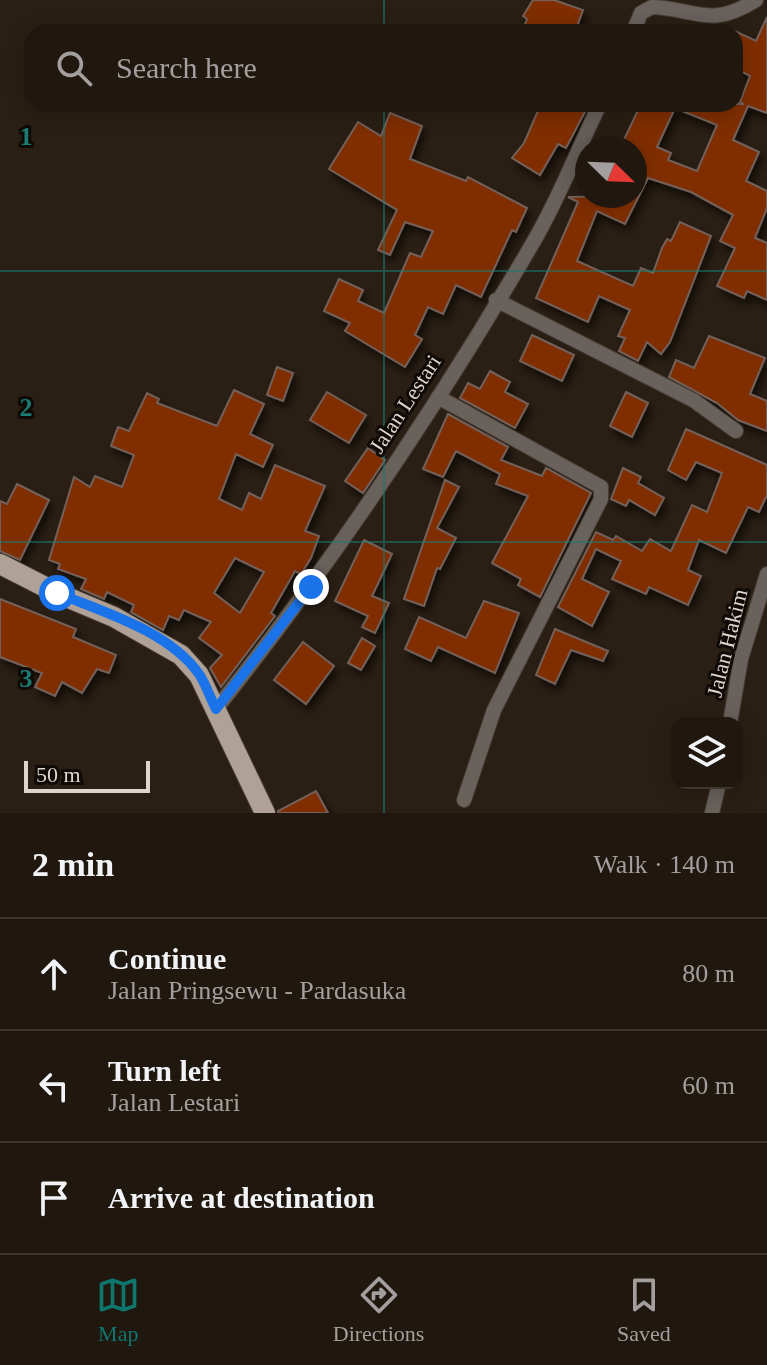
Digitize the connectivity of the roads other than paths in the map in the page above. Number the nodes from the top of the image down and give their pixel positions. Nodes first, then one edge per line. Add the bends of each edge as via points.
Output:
1 (756, 0) edge
2 (636, 24) edge
3 (596, 112) edge
4 (496, 300) junction
5 (438, 397) junction
6 (736, 431) dead end
7 (0, 564) edge
8 (767, 574) edge
9 (216, 709) junction
10 (731, 717) edge
11 (718, 789) edge
12 (464, 800) dead end
13 (265, 813) edge
14 (712, 813) edge

1 - 2 street via 732,15 692,16 652,7 641,13
3 - 4 street, Jalan Lestari via 535,240
4 - 5 street, Jalan Lestari
4 - 6 street via 693,400
5 - 9 street, Jalan Lestari via 311,587
5 - 12 street via 601,487 601,499 494,710
7 - 9 main road via 181,655 199,675
8 - 10 street, Jalan Hakim via 741,659
9 - 13 main road
11 - 14 street

